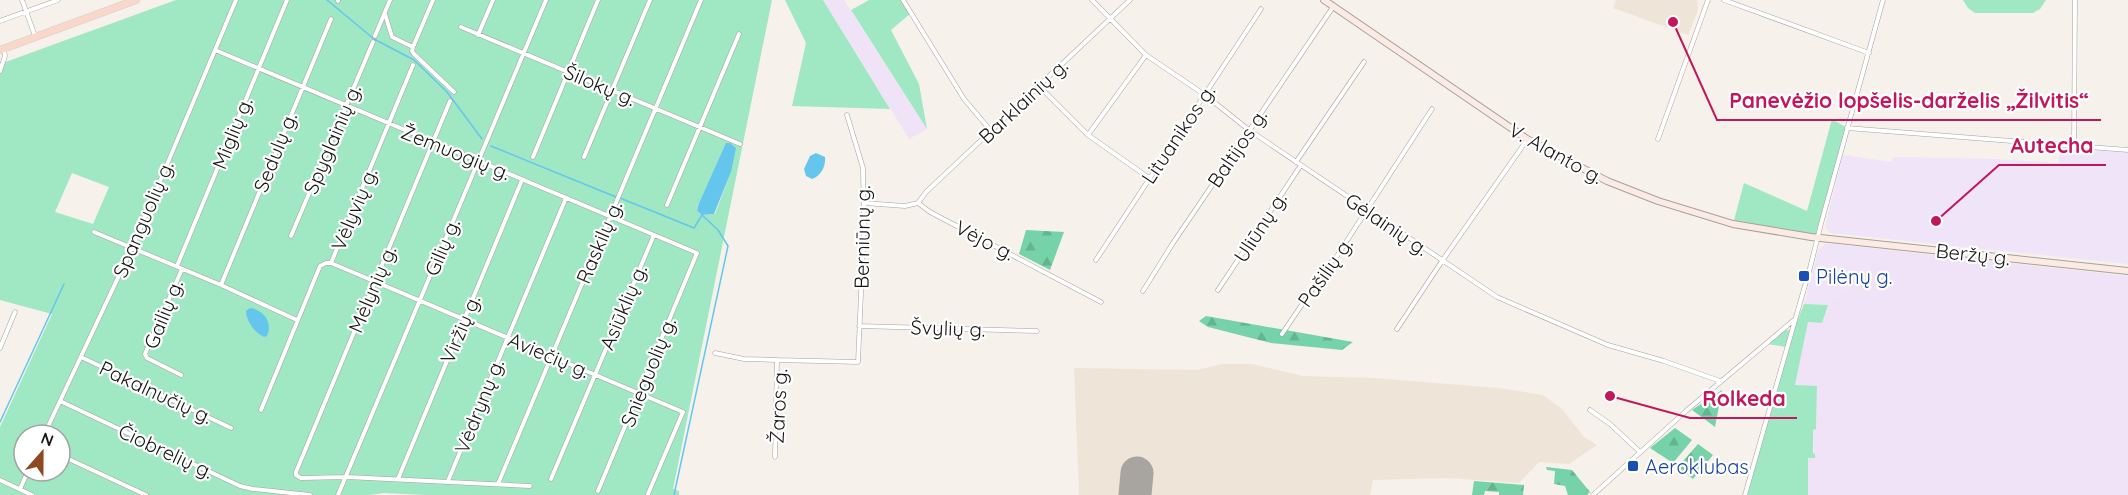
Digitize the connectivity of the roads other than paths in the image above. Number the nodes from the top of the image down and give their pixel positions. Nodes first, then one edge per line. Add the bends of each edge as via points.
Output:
1 (22, 0) edge
2 (58, 0) edge
3 (136, 0) edge
4 (236, 0) edge
5 (287, 0) edge
6 (390, 0) edge
7 (433, 0) edge
8 (493, 0) edge
9 (546, 0) edge
10 (598, 0) edge
11 (650, 0) edge
12 (701, 0) edge
13 (903, 0) edge
14 (1092, 0) edge
15 (1130, 0) edge
16 (1324, 0) edge
17 (1708, 0) edge
18 (1724, 0) edge
19 (1883, 0) edge
20 (2075, 0) edge
21 (1333, 7) junction
22 (1261, 9) dead end
23 (26, 12) junction
24 (385, 14) junction
25 (331, 19) dead end
26 (1110, 20) junction
27 (0, 21) edge
28 (461, 27) dead end
29 (739, 34) dead end
30 (479, 35) junction
31 (375, 36) dead end
32 (35, 37) junction
33 (372, 42) dead end
34 (413, 47) junction
35 (2, 49) edge
36 (215, 50) junction
37 (524, 53) junction
38 (1869, 53) junction
39 (1146, 55) junction
40 (1364, 62) dead end
41 (413, 65) dead end
42 (259, 69) junction
43 (0, 71) edge
44 (568, 72) junction
45 (1039, 86) junction
46 (301, 87) junction
47 (612, 90) junction
48 (454, 92) dead end
49 (1205, 95) junction
50 (450, 102) dead end
51 (345, 106) junction
52 (656, 108) junction
53 (1432, 109) dead end
54 (848, 115) dead end
55 (389, 125) junction
56 (700, 126) junction
57 (1847, 128) junction
58 (1249, 130) junction
59 (991, 131) junction
60 (1088, 135) junction
61 (1527, 139) junction
62 (1658, 139) dead end
63 (433, 143) junction
64 (740, 144) dead end
65 (2074, 146) junction
66 (2128, 150) edge
67 (532, 157) dead end
68 (584, 157) dead end
69 (478, 161) junction
70 (1296, 162) junction
71 (1301, 165) junction
72 (1149, 178) junction
73 (522, 180) junction
74 (566, 198) junction
75 (864, 203) junction
76 (918, 203) junction
77 (667, 205) dead end
78 (1366, 210) junction
79 (610, 216) junction
80 (94, 232) dead end
81 (654, 235) junction
82 (291, 236) dead end
83 (1818, 238) junction
84 (132, 248) junction
85 (697, 253) joint
86 (1096, 260) dead end
87 (1442, 261) junction
88 (331, 263) junction
89 (179, 267) junction
90 (2128, 271) edge
91 (375, 282) junction
92 (221, 285) junction
93 (1218, 290) dead end
94 (1143, 291) dead end
95 (420, 300) junction
96 (1101, 302) dead end
97 (15, 312) dead end
98 (465, 319) junction
99 (297, 320) junction
100 (1795, 320) junction
101 (859, 326) junction
102 (1397, 329) dead end
103 (1038, 331) dead end
104 (1282, 334) dead end
105 (507, 337) junction
106 (0, 348) edge
107 (715, 353) dead end
108 (551, 356) junction
109 (81, 357) junction
110 (777, 360) junction
111 (858, 362) joint
112 (595, 374) junction
113 (181, 375) dead end
114 (1720, 381) junction
115 (640, 393) junction
116 (60, 401) junction
117 (261, 410) dead end
118 (1590, 410) dead end
119 (50, 423) edge
120 (231, 428) dead end
121 (1639, 452) junction
122 (776, 457) dead end
123 (72, 461) edge
124 (347, 477) junction
125 (398, 479) junction
126 (551, 479) dead end
127 (0, 480) edge
128 (448, 481) junction
129 (23, 483) edge
130 (498, 484) junction
131 (530, 486) dead end
132 (20, 489) junction
133 (598, 491) dead end
134 (32, 495) edge
135 (146, 495) edge
136 (310, 495) edge
137 (338, 495) edge
138 (648, 495) edge
139 (1593, 495) edge
140 (1746, 495) edge

1 - 23 street
2 - 23 street
3 - 32 main road
4 - 36 street, Spanguolių g.
5 - 42 street, Miglių g.
6 - 24 street
7 - 34 street
8 - 30 street
9 - 37 street, Gilių g.
10 - 44 street
11 - 47 street
12 - 52 street, Raskilų g.
13 - 59 street via 964,99
14 - 26 street, Gėlainių g.
15 - 26 street, Barklainių g.
16 - 21 main road, V. Alanto g.
17 - 62 street
18 - 38 street
19 - 38 street
20 - 65 street
21 - 58 street, Baltijos g.
21 - 61 main road, V. Alanto g.
22 - 49 street, Lituanikos g.
23 - 27 street
23 - 32 street
24 - 31 street
24 - 34 street via 392,37
25 - 46 street, Sedulų g.
26 - 39 street, Gėlainių g.
26 - 45 street, Barklainių g.
28 - 30 street, Šilokų g.
29 - 56 street
30 - 37 street, Šilokų g.
32 - 35 main road
33 - 51 street, Spyglainių g.
34 - 48 street via 414,54
35 - 43 street via 5,56
36 - 42 street, Žemuogių g.
36 - 84 street, Spanguolių g.
37 - 44 street, Šilokų g.
37 - 69 street, Gilių g.
38 - 57 street
39 - 49 street, Gėlainių g.
39 - 60 street
40 - 70 street
41 - 55 street, Vėlyvių g.
42 - 46 street, Žemuogių g.
42 - 89 street, Miglių g.
44 - 47 street, Šilokų g.
44 - 67 street
45 - 59 street, Barklainių g.
45 - 60 street
46 - 51 street, Žemuogių g.
46 - 92 street, Sedulų g.
47 - 52 street, Šilokų g.
47 - 68 street
49 - 58 street, Gėlainių g.
49 - 72 street, Lituanikos g.
50 - 63 street, Mėlynių g.
51 - 55 street, Žemuogių g.
51 - 82 street, Spyglainių g.
52 - 56 street, Šilokų g.
52 - 79 street, Raskilų g.
53 - 78 street, Pašilių g.
54 - 75 street, Berniūnų g. via 863,168
55 - 63 street, Žemuogių g.
55 - 88 street, Vėlyvių g.
56 - 64 street, Šilokų g.
56 - 77 street
57 - 65 street
57 - 83 street
58 - 70 street, Gėlainių g.
58 - 94 street, Baltijos g.
59 - 76 street, Barklainių g.
60 - 72 street
61 - 83 main road, V. Alanto g. via 1596,176 1658,201 1733,224
61 - 87 street
63 - 69 street, Žemuogių g.
63 - 91 street, Mėlynių g.
65 - 66 street
69 - 73 street, Žemuogių g.
69 - 95 street, Gilių g.
70 - 71 street, Gėlainių g.
71 - 78 street, Gėlainių g.
71 - 93 street, Uliūnų g.
72 - 86 street, Lituanikos g.
73 - 74 street, Žemuogių g.
73 - 98 street, Viržių g.
74 - 79 street, Žemuogių g.
74 - 105 street, Vėdrynų g.
75 - 76 street
75 - 101 street, Berniūnų g.
76 - 96 street, Vėjo g.
78 - 87 street, Gėlainių g.
78 - 104 street, Pašilių g.
79 - 81 street, Žemuogių g.
79 - 108 street, Raskilų g.
80 - 84 street
81 - 85 street, Žemuogių g.
81 - 112 street, Asiūklių g.
83 - 90 main road, Beržų g.
83 - 100 street
84 - 89 street
84 - 109 street, Spanguolių g.
85 - 115 street, Snieguolių g.
87 - 102 street
87 - 114 street, Gėlainių g. via 1523,310 1608,345
88 - 91 street, Aviečių g.
88 - 99 street, Vėlyvių g. via 320,266
89 - 92 street
89 - 113 street, Gailių g. via 145,354
91 - 95 street, Aviečių g.
91 - 124 street, Mėlynių g. via 296,472 298,477
92 - 99 street
95 - 98 street, Aviečių g.
95 - 124 street, Gilių g.
97 - 106 street
98 - 105 street, Aviečių g.
98 - 125 street, Viržių g.
99 - 117 street, Vėlyvių g.
100 - 114 street
100 - 140 street
101 - 103 street, Švylių g.
101 - 111 street, Berniūnų g.
105 - 108 street, Aviečių g.
105 - 128 street, Vėdrynų g.
107 - 110 street
108 - 112 street, Aviečių g.
108 - 130 street, Raskilų g.
109 - 116 street, Spanguolių g.
109 - 120 street, Pakalnučių g.
110 - 111 street, Žaros g.
110 - 122 street, Žaros g.
112 - 115 street, Aviečių g.
112 - 126 street, Asiūklių g.
114 - 121 street
115 - 133 street, Snieguolių g.
115 - 138 street, Aviečių g. via 683,412
116 - 119 street, Spanguolių g.
116 - 136 street, Čiobrelių g. via 240,486
118 - 121 street
121 - 139 street
123 - 135 street
124 - 125 street
124 - 137 street, Gilių g.
125 - 128 street
127 - 132 street
128 - 130 street
129 - 132 street
130 - 131 street
132 - 134 street

